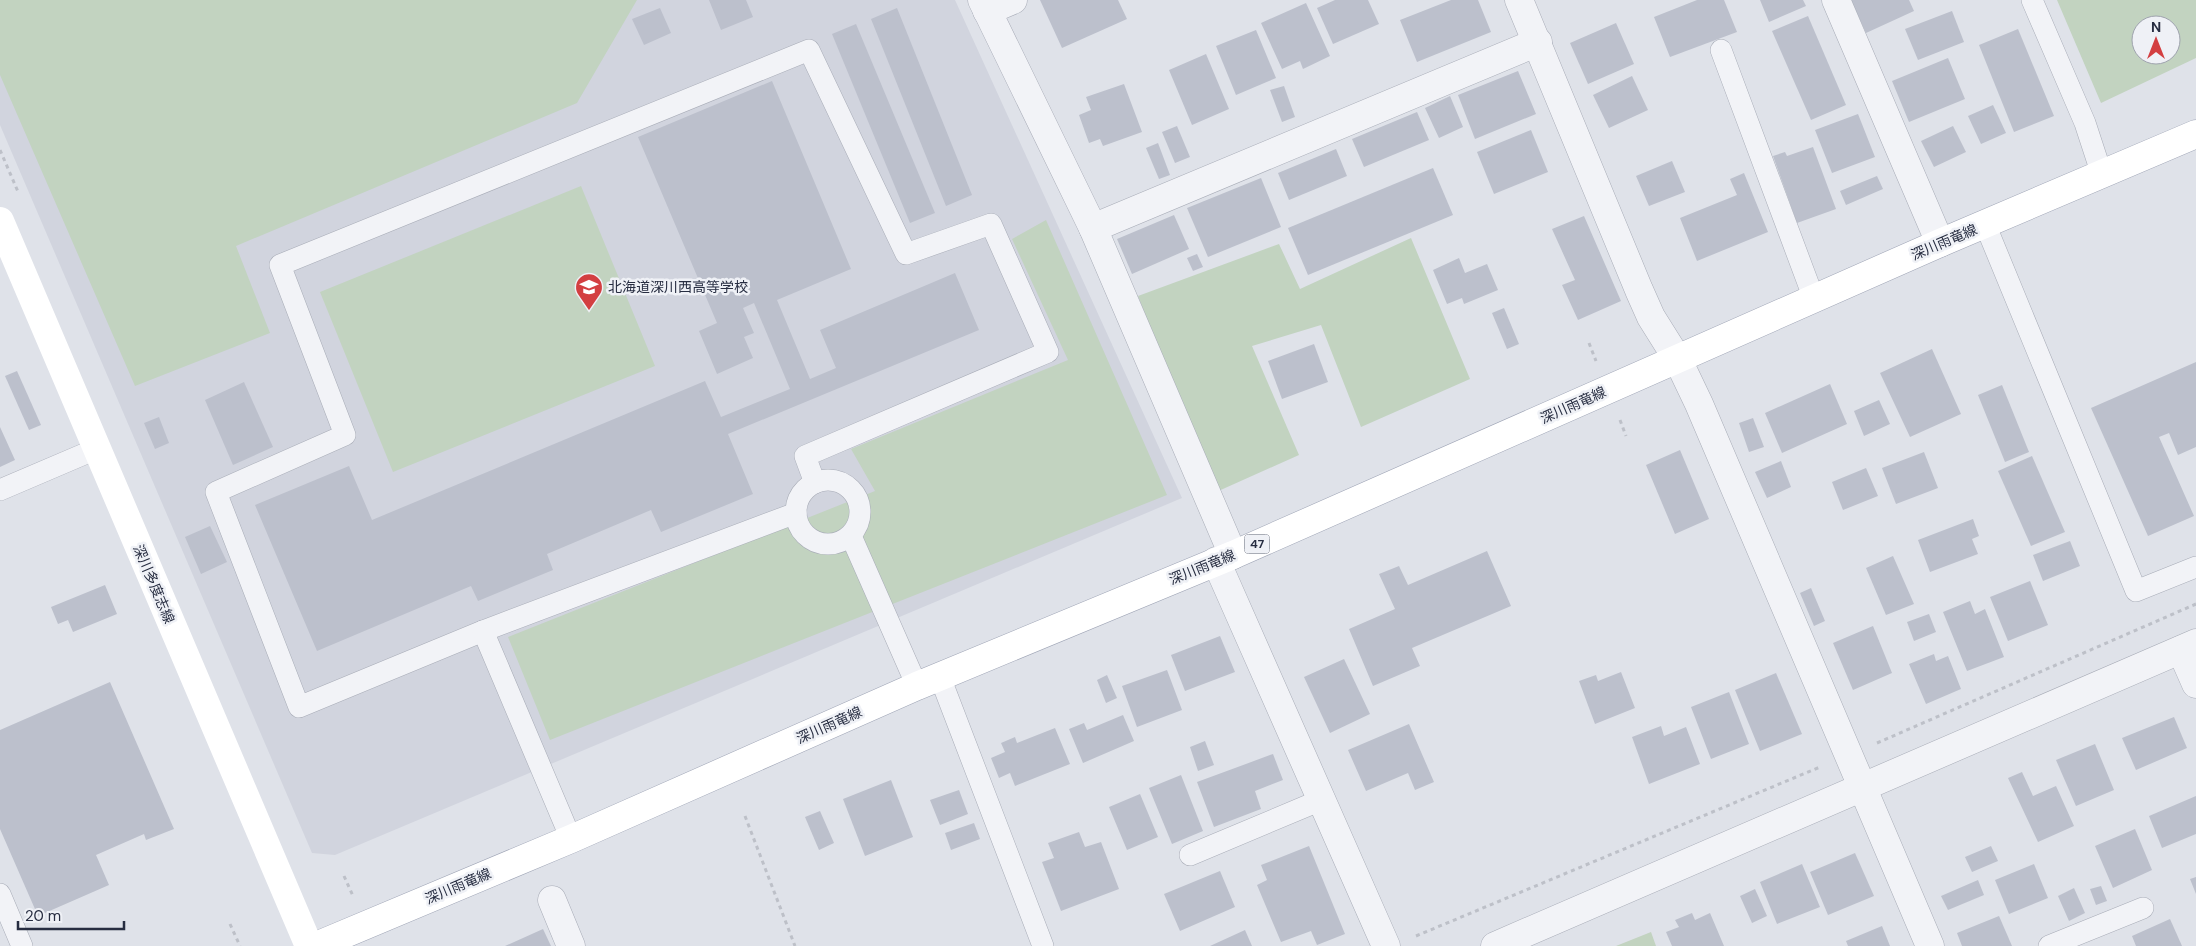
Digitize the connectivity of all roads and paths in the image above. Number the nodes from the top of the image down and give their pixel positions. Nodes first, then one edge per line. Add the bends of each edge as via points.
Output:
1 (1013, 0) edge
2 (1519, 0) edge
3 (1836, 0) edge
4 (2032, 0) edge
5 (984, 6) edge
6 (1538, 42) junction
7 (1721, 50) dead end
8 (2196, 134) edge
9 (2102, 175) junction
10 (0, 221) edge
11 (1985, 224) junction
12 (1093, 228) junction
13 (1940, 243) junction
14 (1814, 299) junction
15 (1678, 360) junction
16 (96, 449) junction
17 (814, 483) junction
18 (0, 490) edge
19 (796, 513) junction
20 (851, 536) junction
21 (1225, 558) junction
22 (2196, 567) edge
23 (2196, 604) edge
24 (483, 631) junction
25 (2189, 646) edge
26 (929, 681) junction
27 (2196, 684) edge
28 (1847, 756) junction
29 (1862, 789) junction
30 (1321, 800) junction
31 (745, 816) dead end
32 (571, 839) junction
33 (1190, 854) dead end
34 (0, 894) edge
35 (552, 900) dead end
36 (2143, 908) dead end
37 (230, 924) dead end
38 (1398, 942) edge
39 (22, 946) edge
40 (240, 946) edge
41 (309, 946) edge
42 (316, 946) edge
43 (571, 946) edge
44 (795, 946) edge
45 (1043, 946) edge
46 (1495, 946) edge
47 (1930, 946) edge
48 (2049, 946) edge

1 - 5 street
2 - 6 street
3 - 13 street
4 - 9 lane via 2085,123
5 - 12 street
6 - 12 street
6 - 15 street via 1639,290 1651,317
7 - 14 lane
8 - 9 main road, 深川雨竜線 / 47
9 - 11 main road, 深川雨竜線 / 47
10 - 16 main road, 深川多度志線
11 - 13 main road, 深川雨竜線 / 47
11 - 22 lane via 2136,591
12 - 21 street
13 - 14 main road, 深川雨竜線 / 47
14 - 15 main road, 深川雨竜線 / 47
15 - 21 main road, 深川雨竜線 / 47
15 - 28 street
16 - 18 lane
16 - 41 main road, 深川多度志線
17 - 19 lane via 801,495
17 - 20 lane via 833,480 850,488 860,503 860,521
17 - 24 lane via 805,456 1048,352 991,224 906,254 808,50 280,265 345,435 216,492 299,707
19 - 20 lane via 801,530 815,542 834,545
19 - 24 lane
20 - 26 lane
21 - 26 main road, 深川雨竜線 / 47
21 - 30 street
23 - 28 path
24 - 32 lane
25 - 27 street
25 - 29 street
26 - 32 main road, 深川雨竜線 / 47
26 - 45 lane
28 - 29 street
28 - 38 path
29 - 46 street
29 - 47 street
30 - 33 lane
30 - 38 street
31 - 44 path
32 - 42 main road, 深川雨竜線 / 47
34 - 39 lane
35 - 43 street
36 - 48 lane
37 - 40 path

